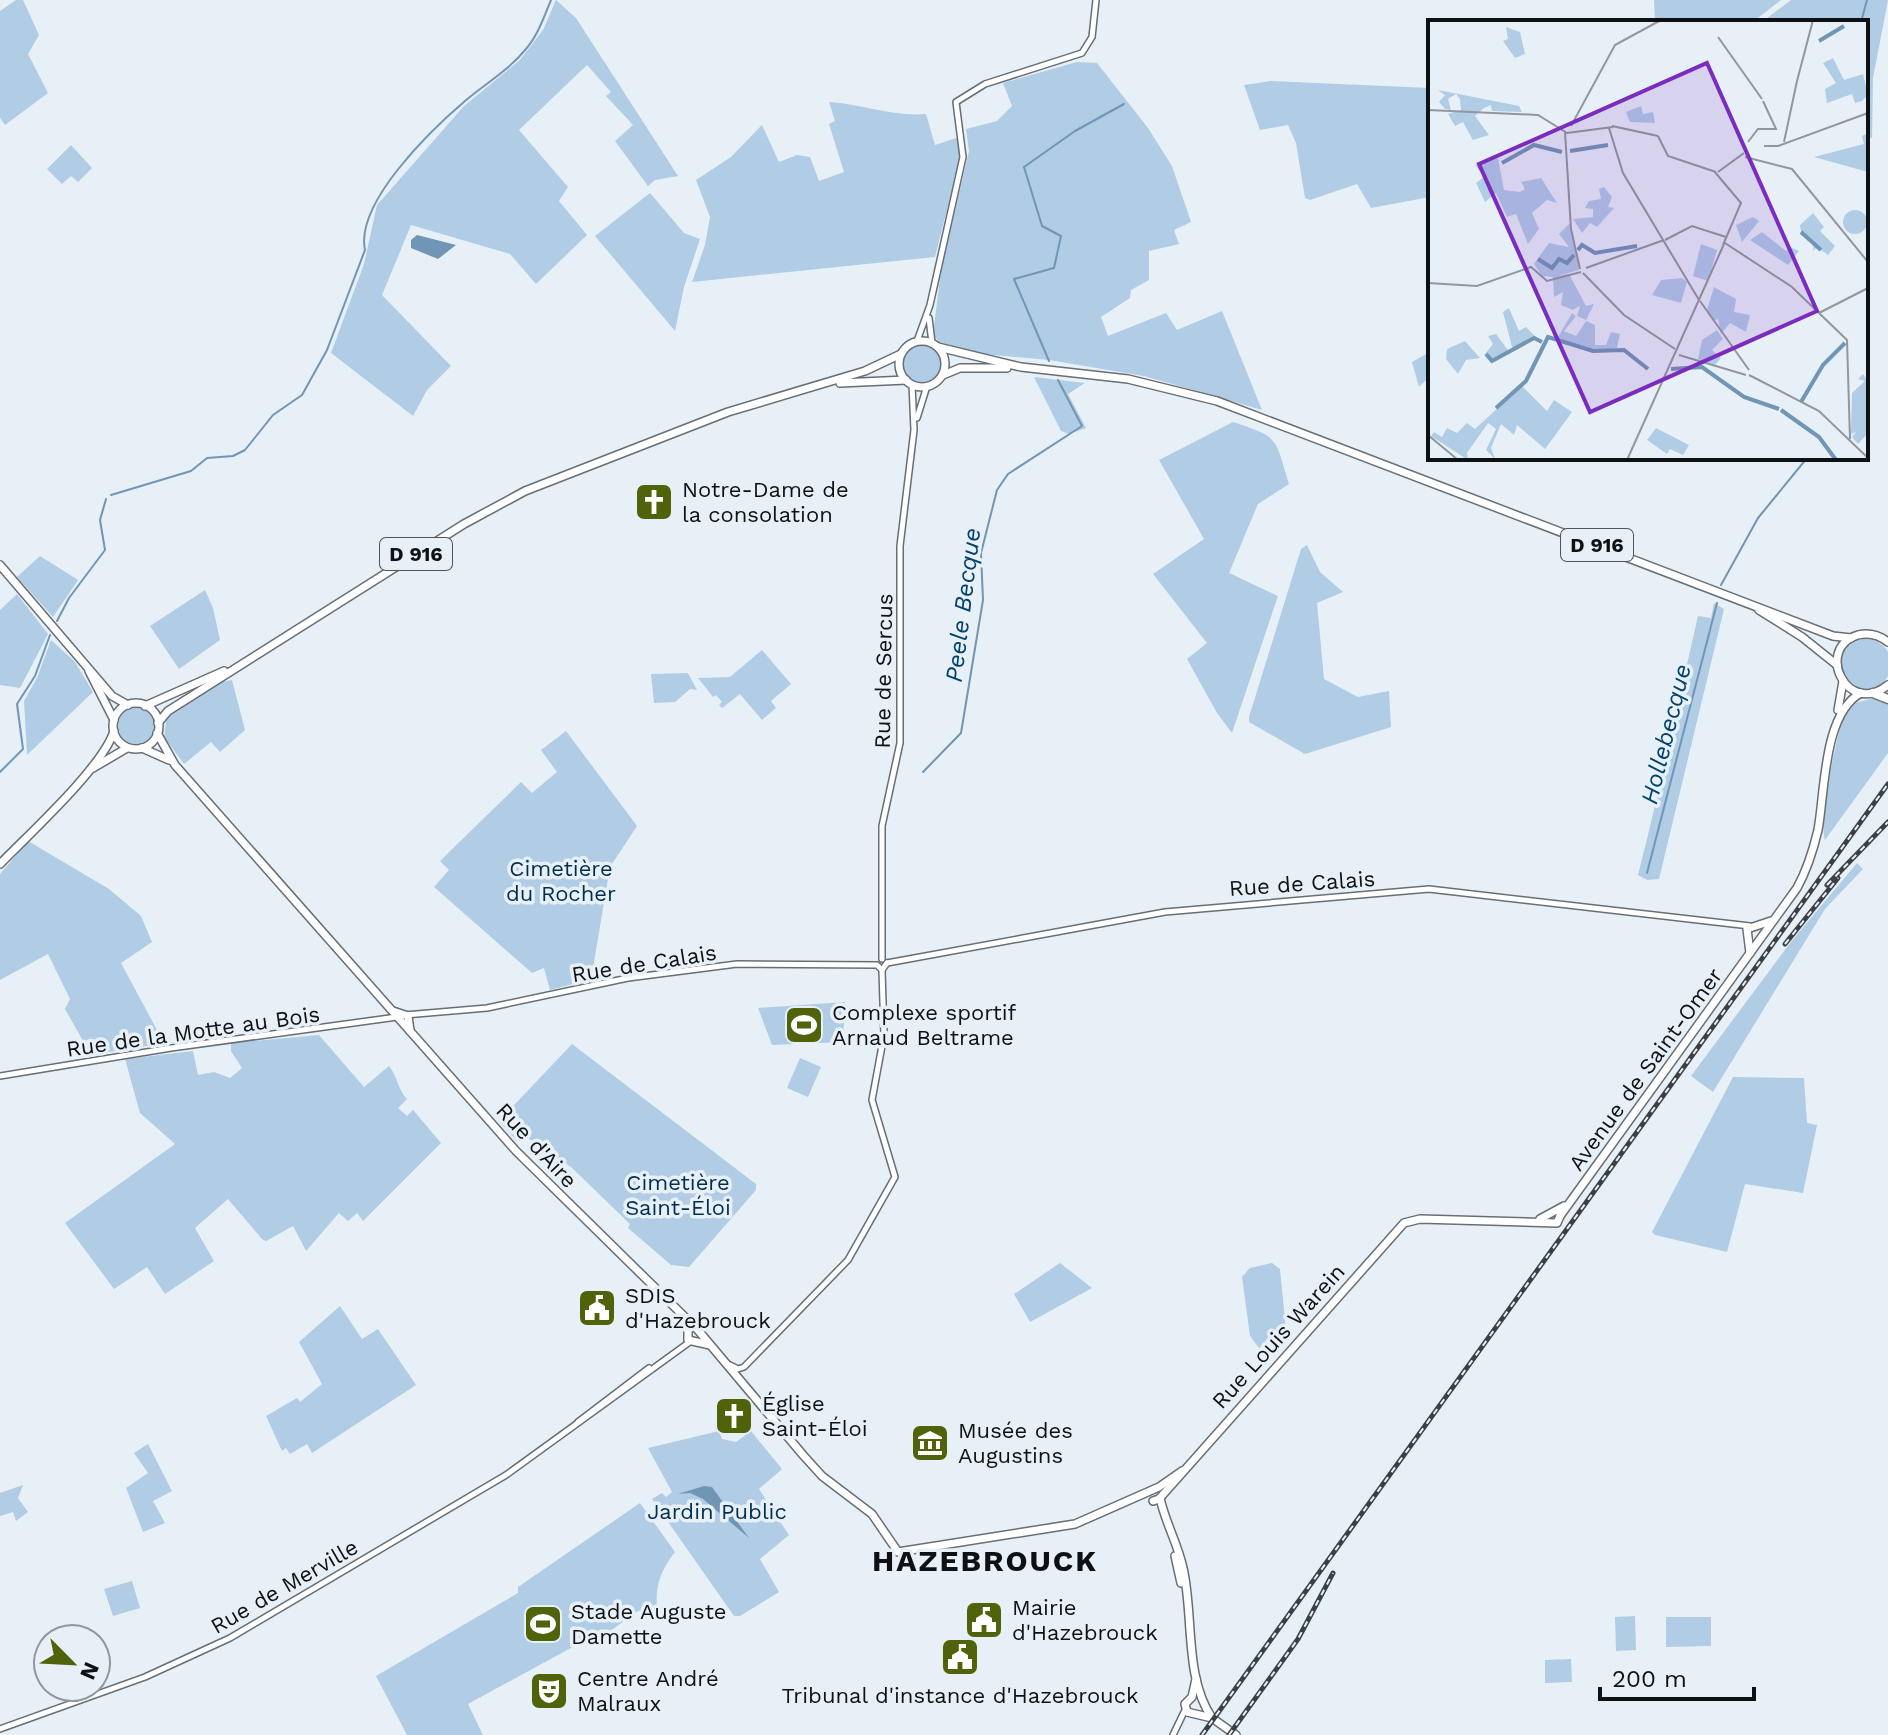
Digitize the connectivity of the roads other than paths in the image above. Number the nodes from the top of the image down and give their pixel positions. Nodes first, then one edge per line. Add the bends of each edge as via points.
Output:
1 (1096, 0) edge
2 (930, 305) junction
3 (917, 341) junction
4 (935, 345) junction
5 (901, 354) junction
6 (1021, 367) junction
7 (943, 375) junction
8 (909, 382) junction
9 (927, 386) junction
10 (810, 387) junction
11 (914, 430) junction
12 (0, 565) edge
13 (1735, 599) junction
14 (1888, 634) edge
15 (1879, 636) junction
16 (1851, 638) junction
17 (1888, 642) edge
18 (254, 655) junction
19 (84, 662) junction
20 (1837, 665) junction
21 (1843, 681) junction
22 (1888, 685) edge
23 (1861, 693) junction
24 (1873, 693) junction
25 (1888, 699) edge
26 (128, 705) junction
27 (145, 706) junction
28 (114, 720) junction
29 (158, 723) junction
30 (114, 731) junction
31 (157, 733) junction
32 (128, 748) junction
33 (142, 748) junction
34 (175, 765) junction
35 (82, 777) junction
36 (0, 864) edge
37 (1750, 931) junction
38 (1761, 938) junction
39 (1747, 959) junction
40 (884, 961) junction
41 (880, 968) junction
42 (400, 1018) junction
43 (0, 1076) edge
44 (1401, 1225) joint
45 (692, 1334) junction
46 (729, 1365) junction
47 (1155, 1495) junction
48 (900, 1553) joint
49 (1197, 1674) junction
50 (1192, 1697) junction
51 (1203, 1702) junction
52 (1185, 1709) junction
53 (1196, 1715) junction
54 (1212, 1718) junction
55 (0, 1729) edge
56 (1175, 1735) edge
57 (1236, 1735) edge

1 - 2 street via 1093,33 1082,53 980,86 956,102 963,157
2 - 3 street
2 - 4 street
3 - 4 main road
3 - 5 main road
4 - 6 main road, D 916
4 - 7 main road via 945,359
5 - 8 main road via 899,366
5 - 10 main road, D 916
6 - 7 main road, D 916 via 960,368
6 - 13 main road, D 916 via 1128,379 1232,406
7 - 9 main road
8 - 9 main road
8 - 10 main road, D 916 via 875,379
8 - 11 street, Rue de Sercus
9 - 11 street, Rue de Sercus
10 - 18 main road, D 916 via 734,409 525,491
11 - 40 street, Rue de Sercus via 900,540 900,749 882,826
12 - 19 main road
13 - 16 main road, D 916
13 - 20 main road, D 916 via 1792,630
14 - 15 main road
15 - 16 main road
15 - 17 main road
16 - 20 main road via 1841,648
18 - 27 main road, D 916
18 - 29 main road, D 916 via 168,711
19 - 26 main road via 114,698
19 - 28 main road
20 - 21 main road
21 - 23 main road
21 - 37 main road via 1803,865 1776,916
22 - 24 main road
23 - 24 main road
23 - 38 main road, Avenue de Saint-Omer via 1847,703 1837,725 1806,869
24 - 25 highway
26 - 27 main road
26 - 28 main road
27 - 29 main road
28 - 30 main road
29 - 31 main road
30 - 32 main road
30 - 35 main road
31 - 33 main road
31 - 34 main road, Rue d'Aire
32 - 33 main road
32 - 35 main road
33 - 34 main road, Rue d'Aire
34 - 42 main road, Rue d'Aire
35 - 36 main road
37 - 38 main road
37 - 38 main road
37 - 39 main road, Avenue de Saint-Omer
37 - 40 street, Rue de Calais via 1722,923 1424,889 1165,912
38 - 39 main road, Avenue de Saint-Omer
39 - 44 main road, Avenue de Saint-Omer via 1556,1217 1420,1219
40 - 41 street
41 - 42 street, Rue de Calais via 737,964 623,979 492,1008
41 - 46 street via 884,1035 872,1100 895,1177 850,1254 744,1367
42 - 43 street, Rue de la Motte au Bois
42 - 45 main road, Rue d'Aire via 531,1167
44 - 47 main road, Rue Louis Warein
45 - 46 main road, Rue d'Aire
45 - 55 street, Rue de Merville via 492,1484 230,1638 145,1677
46 - 48 main road, Rue d'Aire via 822,1476 872,1514
47 - 48 main road, Rue Louis Warein via 1075,1524
47 - 49 main road via 1173,1549
49 - 50 main road
49 - 51 main road
50 - 51 main road
50 - 52 main road
51 - 53 main road
51 - 54 main road
52 - 53 main road
52 - 56 street
53 - 54 main road
53 - 56 street
54 - 57 main road

